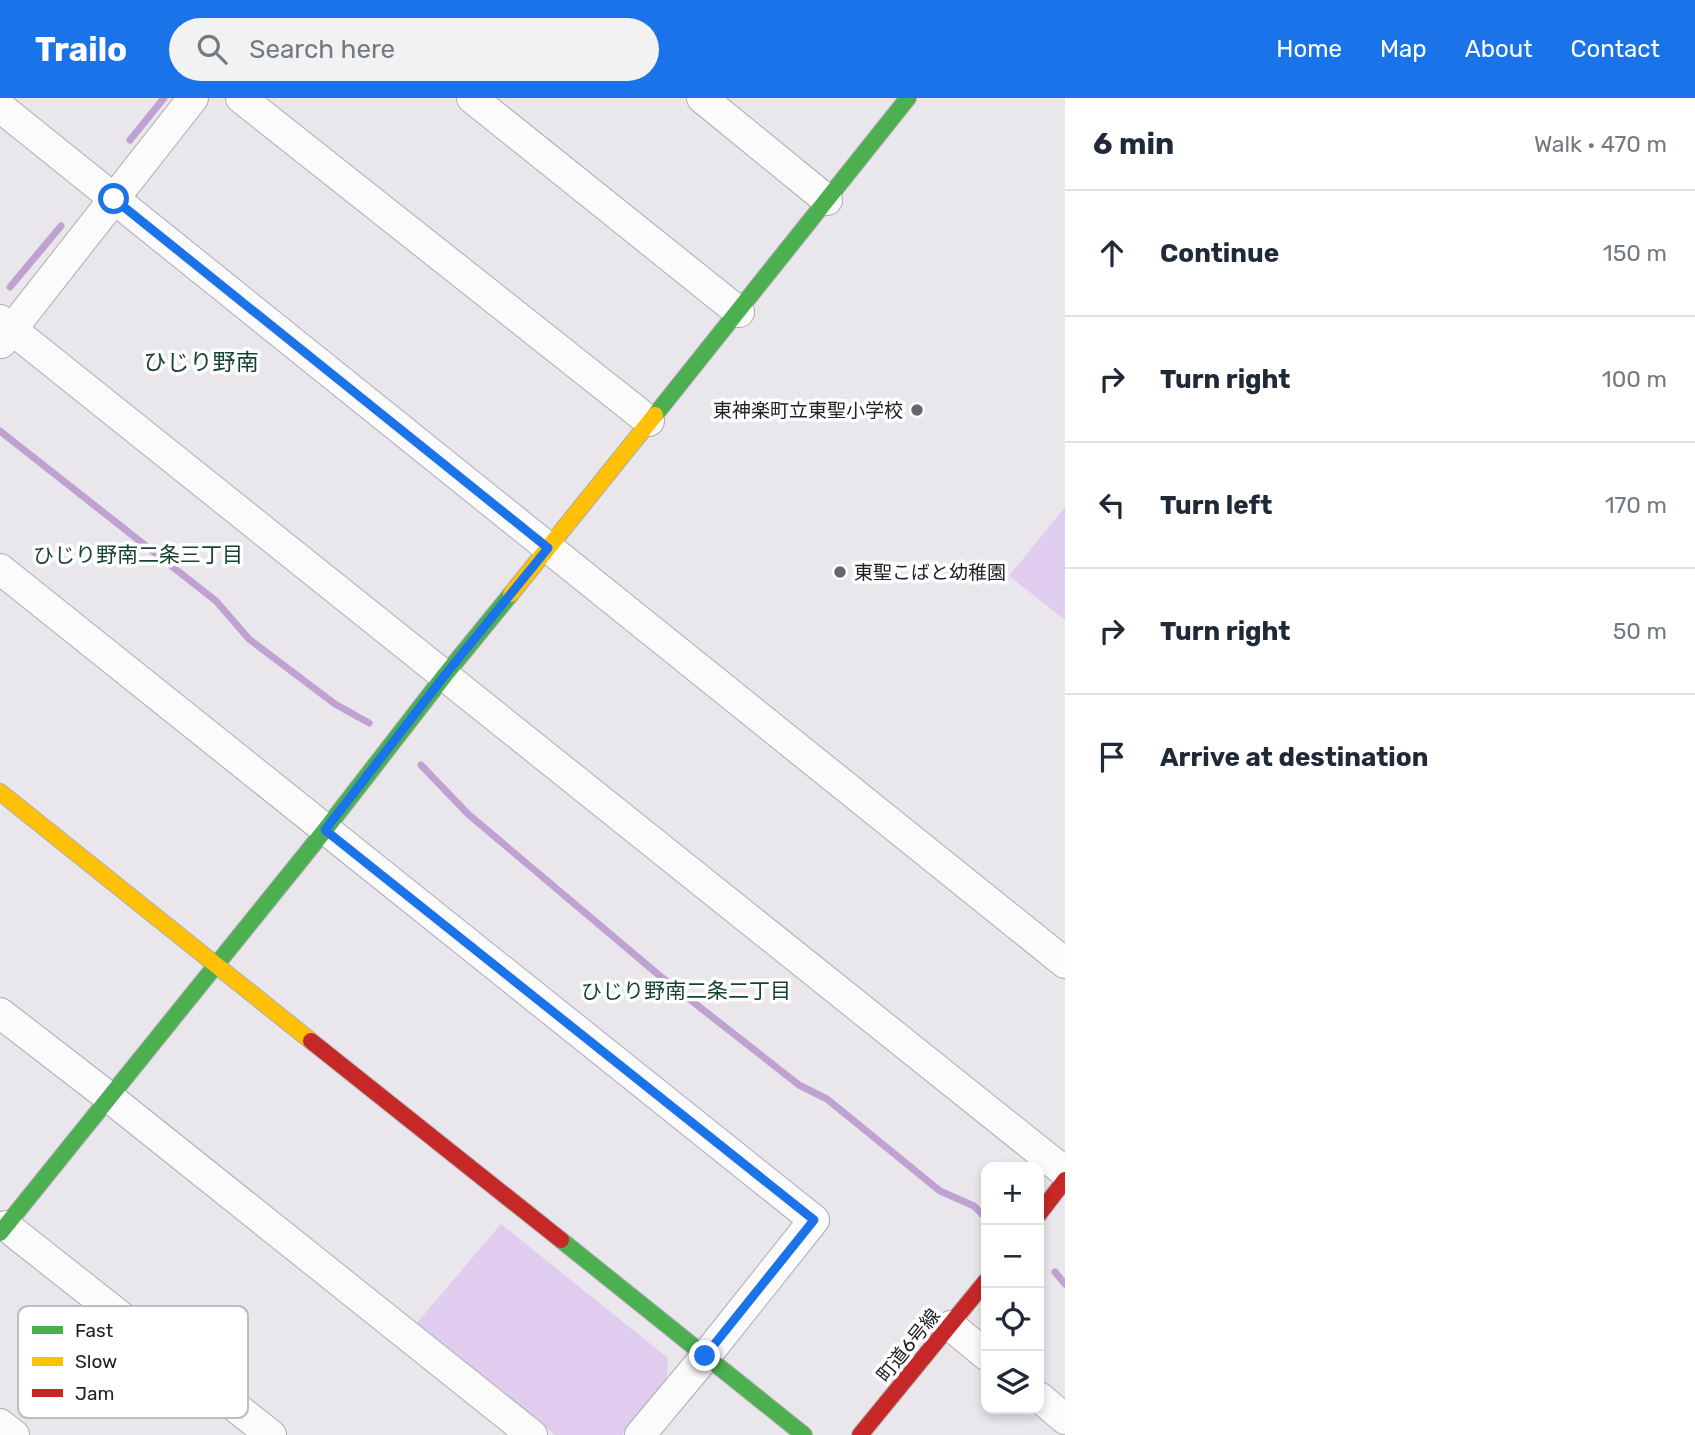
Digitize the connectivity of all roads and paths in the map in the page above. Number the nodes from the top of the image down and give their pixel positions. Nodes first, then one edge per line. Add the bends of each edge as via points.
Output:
1 (192, 98) edge
2 (240, 98) edge
3 (472, 98) edge
4 (702, 98) edge
5 (908, 98) edge
6 (0, 107) edge
7 (114, 199) junction
8 (827, 200) junction
9 (739, 312) junction
10 (4, 331) edge
11 (649, 421) junction
12 (548, 548) junction
13 (0, 569) edge
14 (445, 675) junction
15 (0, 792) edge
16 (325, 830) junction
17 (1065, 963) edge
18 (216, 964) junction
19 (0, 1013) edge
20 (110, 1098) junction
21 (1065, 1172) edge
22 (1065, 1181) edge
23 (1044, 1208) edge
24 (3, 1230) edge
25 (981, 1287) edge
26 (102, 1306) edge
27 (951, 1326) junction
28 (981, 1351) edge
29 (705, 1356) junction
30 (1044, 1402) edge
31 (248, 1417) edge
32 (1065, 1419) edge
33 (0, 1424) edge
34 (14, 1435) edge
35 (271, 1435) edge
36 (532, 1435) edge
37 (640, 1435) edge
38 (804, 1435) edge
39 (860, 1435) edge

1 - 7 street
2 - 11 street
3 - 9 street
4 - 8 street
5 - 8 street
6 - 7 street
7 - 10 street
7 - 12 street
8 - 9 street
9 - 11 street
10 - 14 street
11 - 12 street
12 - 14 street
12 - 17 street
13 - 16 street
14 - 16 street
14 - 21 street
15 - 18 street
16 - 18 street
16 - 29 street via 814,1220
18 - 20 street
18 - 29 street
19 - 20 street
20 - 24 street
20 - 36 street
22 - 23 street
24 - 26 street
25 - 27 street, 町道6号線
27 - 28 street
27 - 39 street, 町道6号線
29 - 37 street
29 - 38 street
30 - 32 street
31 - 35 street
33 - 34 street

